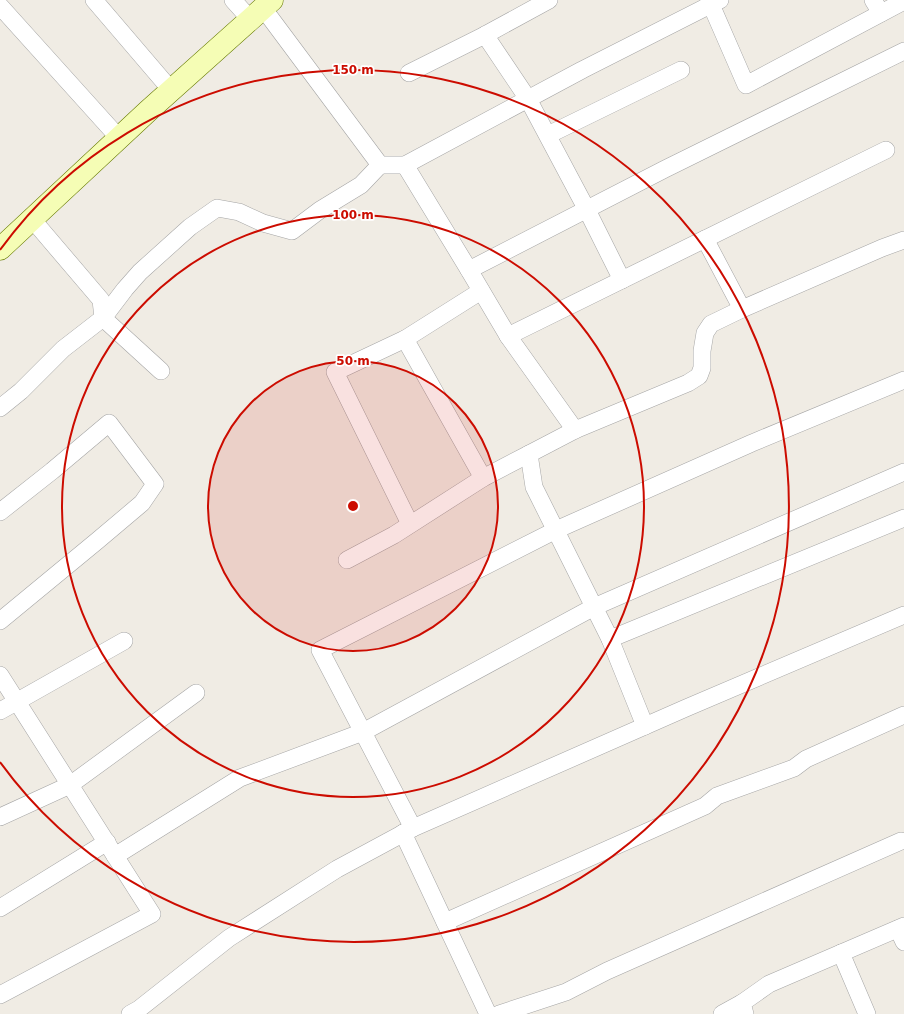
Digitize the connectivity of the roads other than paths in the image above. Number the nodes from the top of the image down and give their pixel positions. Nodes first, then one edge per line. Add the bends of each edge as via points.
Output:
1 (94, 0) edge
2 (233, 0) edge
3 (550, 0) edge
4 (904, 1) edge
5 (713, 2) edge
6 (0, 6) edge
7 (877, 7) edge
8 (262, 9) edge
9 (484, 35) junction
10 (904, 51) edge
11 (681, 70) dead end
12 (409, 73) dead end
13 (171, 90) junction
14 (528, 99) junction
15 (548, 135) junction
16 (119, 138) junction
17 (886, 150) dead end
18 (380, 165) junction
19 (405, 165) junction
20 (587, 210) junction
21 (32, 219) junction
22 (705, 239) junction
23 (904, 240) edge
24 (0, 249) edge
25 (469, 270) junction
26 (622, 280) junction
27 (481, 291) junction
28 (742, 309) junction
29 (103, 318) junction
30 (508, 336) junction
31 (405, 339) junction
32 (161, 371) dead end
33 (904, 380) edge
34 (0, 408) edge
35 (575, 430) junction
36 (529, 454) junction
37 (904, 472) edge
38 (483, 478) junction
39 (0, 512) edge
40 (904, 518) edge
41 (410, 524) junction
42 (556, 530) junction
43 (347, 560) dead end
44 (594, 607) junction
45 (904, 615) edge
46 (0, 621) edge
47 (610, 640) junction
48 (124, 641) dead end
49 (0, 674) edge
50 (196, 693) dead end
51 (17, 702) junction
52 (0, 710) edge
53 (904, 715) edge
54 (645, 726) junction
55 (363, 732) junction
56 (70, 785) junction
57 (0, 817) edge
58 (408, 830) junction
59 (901, 841) dead end
60 (111, 849) junction
61 (0, 908) edge
62 (444, 922) junction
63 (902, 933) edge
64 (841, 953) junction
65 (0, 996) edge
66 (743, 1008) edge
67 (130, 1014) edge
68 (488, 1014) edge
69 (499, 1014) edge
70 (722, 1014) edge
71 (867, 1014) edge

1 - 13 street
2 - 8 street
3 - 9 street
4 - 7 street
5 - 7 street via 746,85
5 - 14 street
6 - 16 street
8 - 13 street
8 - 18 street
9 - 12 street
9 - 14 street
10 - 20 street via 664,169
11 - 15 street
13 - 16 street
14 - 15 street
14 - 19 street
15 - 20 street
16 - 21 street
17 - 22 street
18 - 19 street
18 - 29 street via 361,185 292,231 263,223 239,212 217,208 190,226 140,272
19 - 25 street
20 - 25 street
20 - 26 street
21 - 24 street
21 - 29 street via 101,300
22 - 26 street
22 - 28 street
23 - 28 street
25 - 27 street
26 - 30 street
27 - 30 street
27 - 31 street
28 - 35 street via 711,324 705,333 699,376 688,383
29 - 32 street
29 - 34 street via 63,349
30 - 35 street
31 - 38 street
31 - 41 street via 335,372
33 - 42 street via 752,443
35 - 36 street
36 - 38 street
36 - 42 street via 534,487
37 - 44 street
38 - 41 street
39 - 46 street via 109,423 154,484 142,503
40 - 47 street
41 - 43 street
42 - 44 street
42 - 55 street via 320,650
44 - 47 street
44 - 55 street
45 - 54 street
47 - 54 street
48 - 51 street
49 - 51 street
50 - 56 street
51 - 52 street
51 - 56 street
53 - 62 street via 806,759 794,768 716,796 704,806
54 - 58 street
55 - 58 street
55 - 60 street via 240,778
56 - 57 street
56 - 60 street
58 - 62 street
58 - 67 street via 337,869 229,938
59 - 69 street via 566,992
60 - 61 street
60 - 65 street via 152,914
62 - 68 street
63 - 64 street
64 - 66 street via 769,984
64 - 71 street
66 - 70 street

